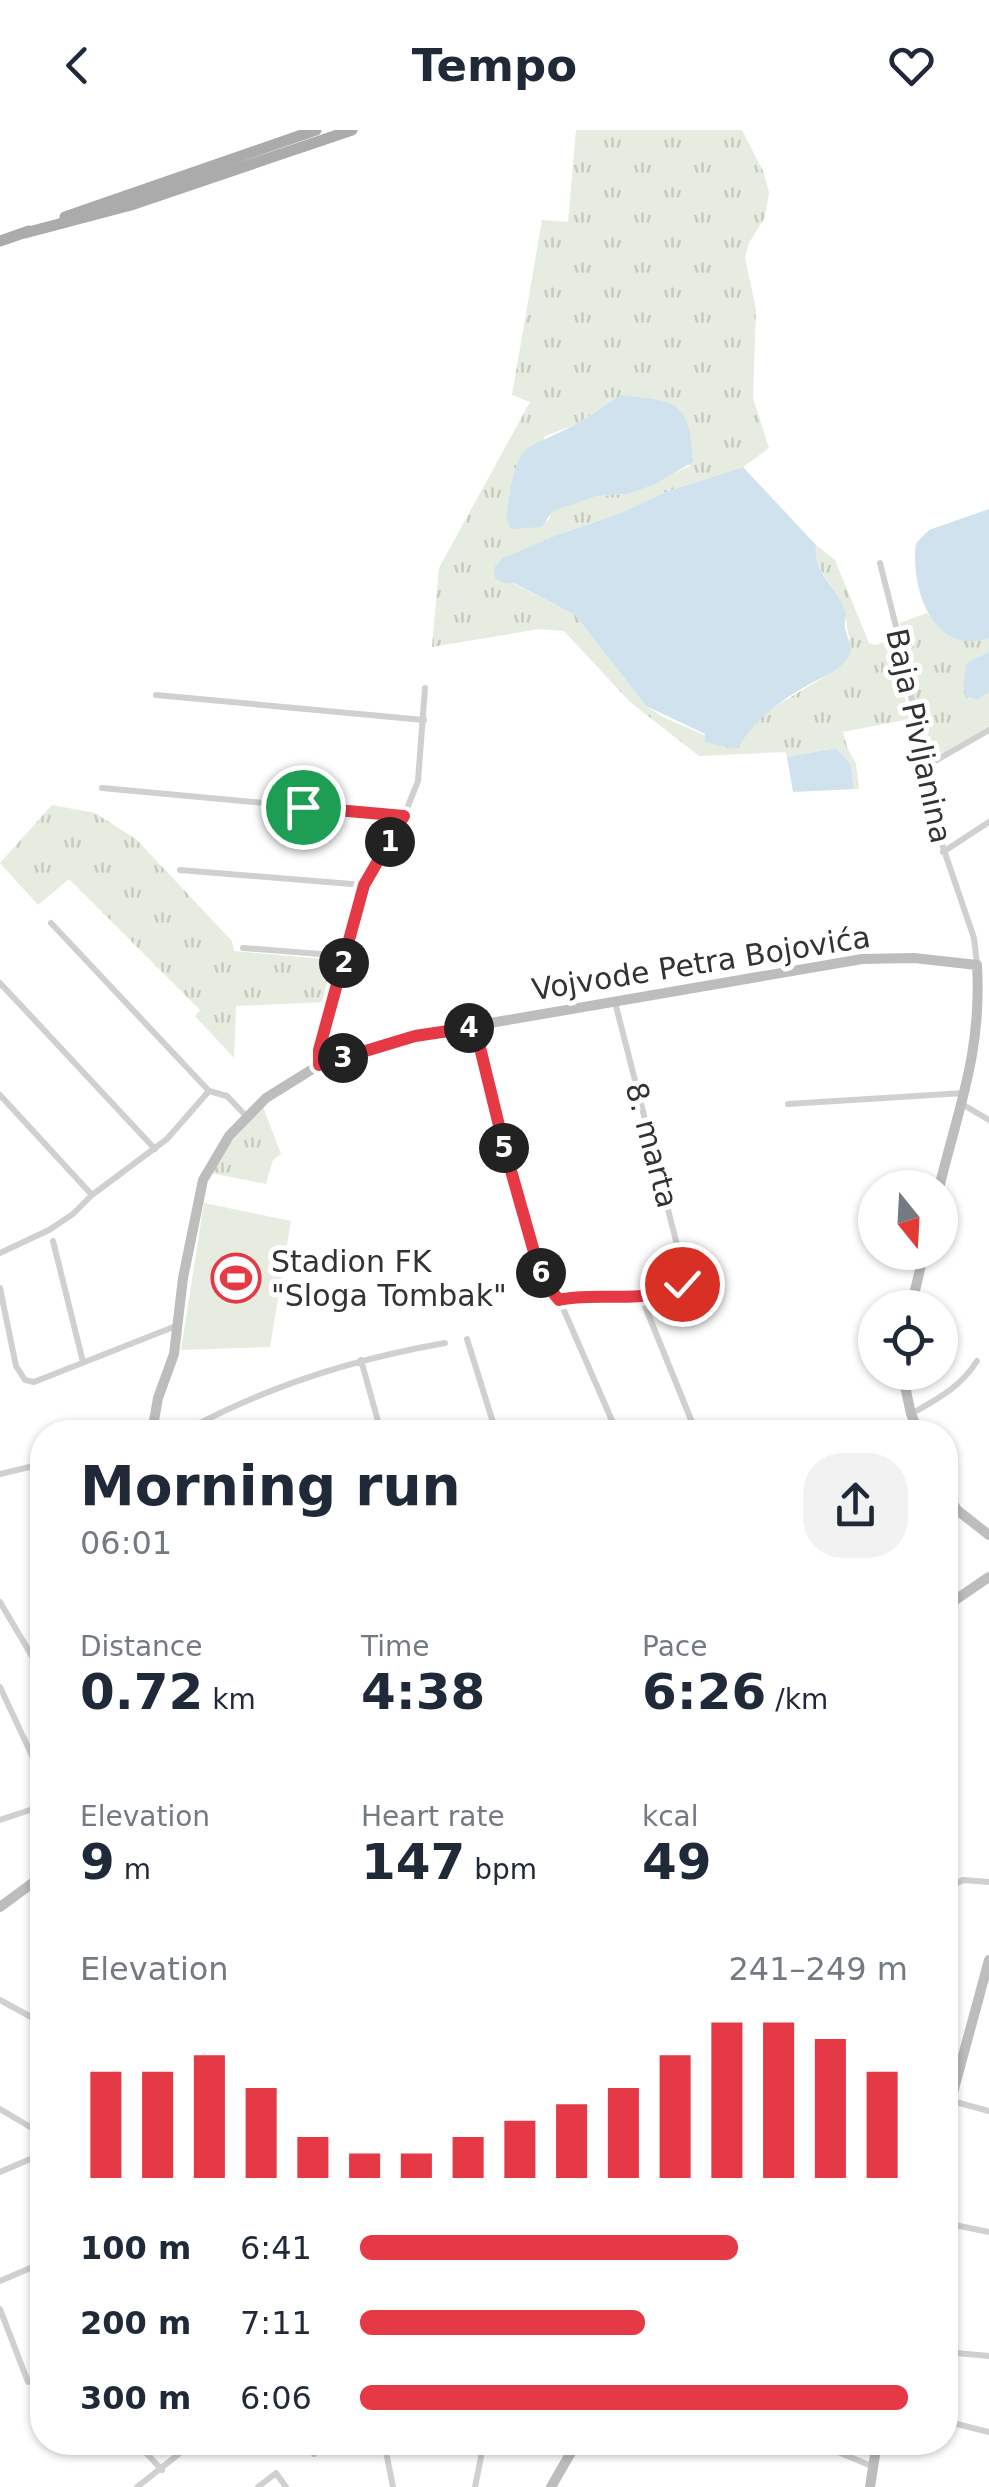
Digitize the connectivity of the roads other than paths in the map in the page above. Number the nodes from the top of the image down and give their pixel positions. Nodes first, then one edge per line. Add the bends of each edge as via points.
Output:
1 (316, 130) edge
2 (352, 130) edge
3 (25, 233) junction
4 (0, 241) edge
5 (880, 563) dead end
6 (425, 688) dead end
7 (156, 696) dead end
8 (424, 720) junction
9 (989, 730) edge
10 (922, 769) junction
11 (102, 788) dead end
12 (404, 816) junction
13 (989, 822) edge
14 (943, 852) junction
15 (180, 870) dead end
16 (364, 885) junction
17 (50, 923) dead end
18 (243, 948) dead end
19 (346, 956) junction
20 (977, 965) junction
21 (0, 982) edge
22 (615, 1001) junction
23 (475, 1027) junction
24 (319, 1065) junction
25 (209, 1091) junction
26 (0, 1095) edge
27 (964, 1098) junction
28 (788, 1104) dead end
29 (246, 1117) junction
30 (989, 1120) edge
31 (156, 1149) junction
32 (944, 1170) edge
33 (92, 1195) junction
34 (53, 1241) dead end
35 (0, 1253) edge
36 (0, 1288) edge
37 (640, 1294) junction
38 (559, 1300) junction
39 (177, 1326) junction
40 (467, 1339) dead end
41 (445, 1343) dead end
42 (362, 1360) junction
43 (84, 1362) junction
44 (977, 1362) dead end
45 (906, 1390) edge
46 (911, 1414) junction
47 (154, 1420) edge
48 (207, 1420) edge
49 (378, 1420) edge
50 (492, 1420) edge
51 (612, 1420) edge
52 (691, 1420) edge
53 (913, 1420) edge
54 (30, 1467) edge
55 (0, 1474) edge
56 (958, 1511) edge
57 (989, 1535) edge
58 (989, 1577) edge
59 (958, 1596) edge
60 (0, 1602) edge
61 (30, 1653) edge
62 (0, 1687) edge
63 (30, 1751) edge
64 (30, 1810) edge
65 (0, 1820) edge
66 (958, 1882) edge
67 (989, 1882) edge
68 (30, 1885) edge
69 (0, 1908) edge
70 (989, 1960) edge
71 (986, 1982) edge
72 (0, 2000) edge
73 (30, 2016) edge
74 (958, 2069) edge
75 (958, 2103) edge
76 (0, 2108) edge
77 (989, 2111) edge
78 (30, 2127) edge
79 (30, 2159) edge
80 (0, 2172) edge
81 (958, 2226) edge
82 (989, 2232) edge
83 (30, 2268) edge
84 (0, 2280) edge
85 (0, 2308) edge
86 (958, 2353) edge
87 (989, 2356) edge
88 (28, 2382) dead end
89 (958, 2424) edge
90 (989, 2432) edge
91 (148, 2455) edge
92 (179, 2455) edge
93 (387, 2455) edge
94 (479, 2455) edge
95 (569, 2455) edge
96 (844, 2455) edge
97 (876, 2455) edge
98 (875, 2468) junction
99 (162, 2470) junction
100 (137, 2487) edge
101 (258, 2487) edge
102 (286, 2487) edge
103 (393, 2487) edge
104 (475, 2487) edge
105 (551, 2487) edge
106 (870, 2487) edge

1 - 3 main road
2 - 3 main road via 132,205
3 - 4 main road
5 - 10 street, Baja Pivljanina
6 - 8 street
7 - 8 street
8 - 12 street via 422,764
9 - 10 street
10 - 14 street, Baja Pivljanina
11 - 12 street
12 - 16 street
13 - 14 street
14 - 20 street, Baja Pivljanina
15 - 16 street
16 - 19 street
17 - 25 street
18 - 19 street
19 - 24 street
20 - 22 street, Vojvode Petra Bojovića via 862,959
20 - 27 street via 977,1032
21 - 31 street
22 - 23 street, Vojvode Petra Bojovića
22 - 37 street, 8. marta via 686,1276 671,1290
23 - 24 street, Vojvode Petra Bojovića via 415,1036
23 - 38 street via 538,1266
24 - 29 street, Vojvode Petra Bojovića
25 - 29 street via 227,1096
25 - 31 street
26 - 33 street
27 - 28 street
27 - 30 street
27 - 32 street
29 - 39 street, Vojvode Petra Bojovića via 203,1180
31 - 33 street
33 - 35 street via 49,1230
34 - 43 street
36 - 43 street via 16,1366 26,1380
37 - 38 street, 8. marta
37 - 52 street
38 - 51 street
39 - 43 street
39 - 47 street, Vojvode Petra Bojovića
40 - 50 street
41 - 42 street
42 - 48 street
42 - 49 street
44 - 46 street via 947,1394
45 - 46 street
46 - 53 street
54 - 55 street
56 - 57 street
58 - 59 street
60 - 61 street
62 - 63 street
64 - 65 street
66 - 67 street
68 - 69 street
70 - 71 street
71 - 74 street
72 - 73 street
75 - 77 street
76 - 78 street
79 - 80 street
81 - 82 street
83 - 84 street
85 - 88 street
86 - 87 street
89 - 90 street
91 - 99 street
92 - 99 street
93 - 103 street
94 - 104 street
95 - 105 street
96 - 98 street
97 - 98 street
98 - 106 street
99 - 100 street
101 - 102 street via 276,2473

